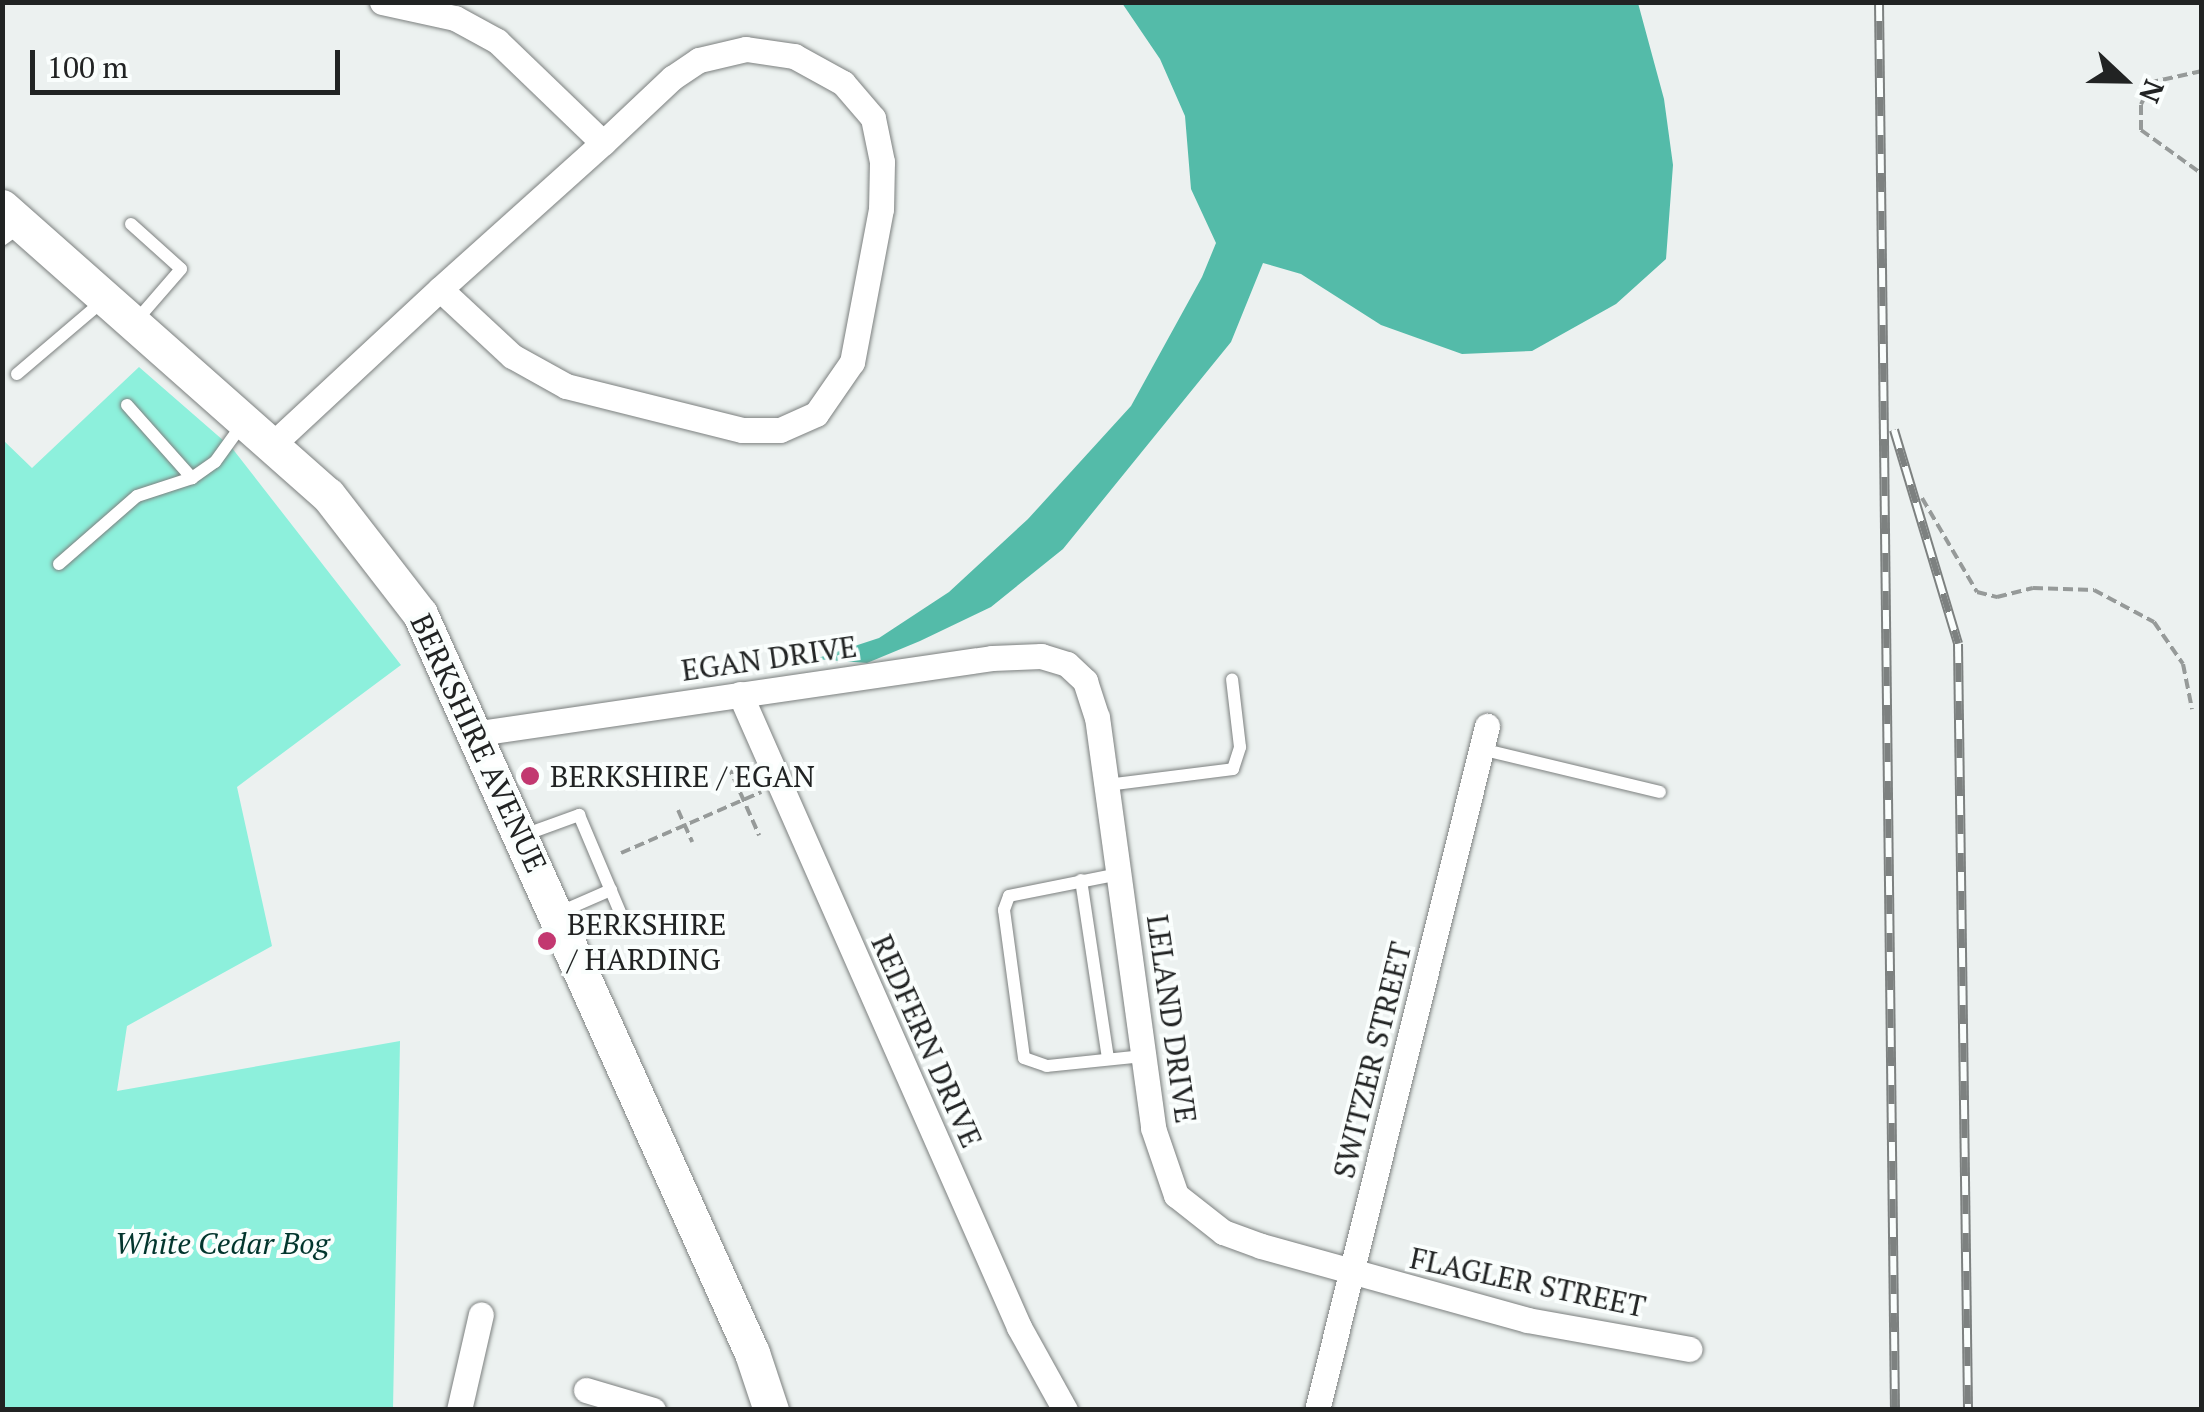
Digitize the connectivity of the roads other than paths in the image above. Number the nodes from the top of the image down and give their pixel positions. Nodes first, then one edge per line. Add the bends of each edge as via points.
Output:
1 (382, 2) edge
2 (604, 143) junction
3 (9, 224) edge
4 (131, 224) dead end
5 (440, 290) junction
6 (106, 298) junction
7 (134, 323) junction
8 (17, 374) dead end
9 (127, 405) dead end
10 (245, 420) junction
11 (272, 445) junction
12 (192, 478) junction
13 (59, 564) dead end
14 (1067, 664) joint
15 (1232, 678) dead end
16 (740, 694) junction
17 (478, 733) junction
18 (1484, 737) joint
19 (1107, 786) junction
20 (1660, 792) dead end
21 (524, 836) junction
22 (1119, 874) junction
23 (1081, 880) junction
24 (611, 890) junction
25 (557, 913) junction
26 (623, 918) dead end
27 (1144, 1056) junction
28 (1108, 1060) junction
29 (1353, 1274) junction
30 (481, 1314) dead end
31 (1689, 1349) dead end
32 (586, 1390) dead end
33 (459, 1410) edge
34 (653, 1410) edge
35 (771, 1410) edge
36 (1065, 1410) edge
37 (1317, 1410) edge

1 - 2 street via 455,18 497,41
2 - 5 street
2 - 5 street via 672,78 732,50 777,51 810,62 866,106 881,148 881,209 852,362 816,414 780,430 742,430 566,386 512,356
3 - 6 main road, BERKSHIRE AVENUE
4 - 7 lane via 181,269
5 - 11 street
6 - 7 main road, BERKSHIRE AVENUE
6 - 8 lane
7 - 10 main road, BERKSHIRE AVENUE
9 - 12 lane
10 - 11 main road, BERKSHIRE AVENUE
10 - 12 lane via 215,462
11 - 17 main road, BERKSHIRE AVENUE via 328,494 392,570
12 - 13 lane via 137,496
14 - 16 street, EGAN DRIVE via 1041,656 992,658
14 - 19 street, LELAND DRIVE via 1085,680
15 - 19 lane via 1240,747 1232,769
16 - 17 street, EGAN DRIVE
16 - 36 street, REDFERN DRIVE via 1018,1327
17 - 21 main road, BERKSHIRE AVENUE
18 - 20 lane
18 - 29 street, SWITZER STREET
19 - 22 street, LELAND DRIVE
21 - 24 lane via 579,815
21 - 25 main road, BERKSHIRE AVENUE
22 - 23 lane
22 - 27 street, LELAND DRIVE
23 - 28 lane
23 - 28 lane via 1015,890 1004,910 1024,1058 1033,1066
24 - 25 lane
24 - 26 lane
25 - 35 main road, BERKSHIRE AVENUE via 752,1353
27 - 28 lane
27 - 29 street, LELAND DRIVE via 1162,1166 1176,1195 1223,1232
29 - 31 street, FLAGLER STREET via 1527,1320
29 - 37 street, SWITZER STREET
30 - 33 street
32 - 34 street

